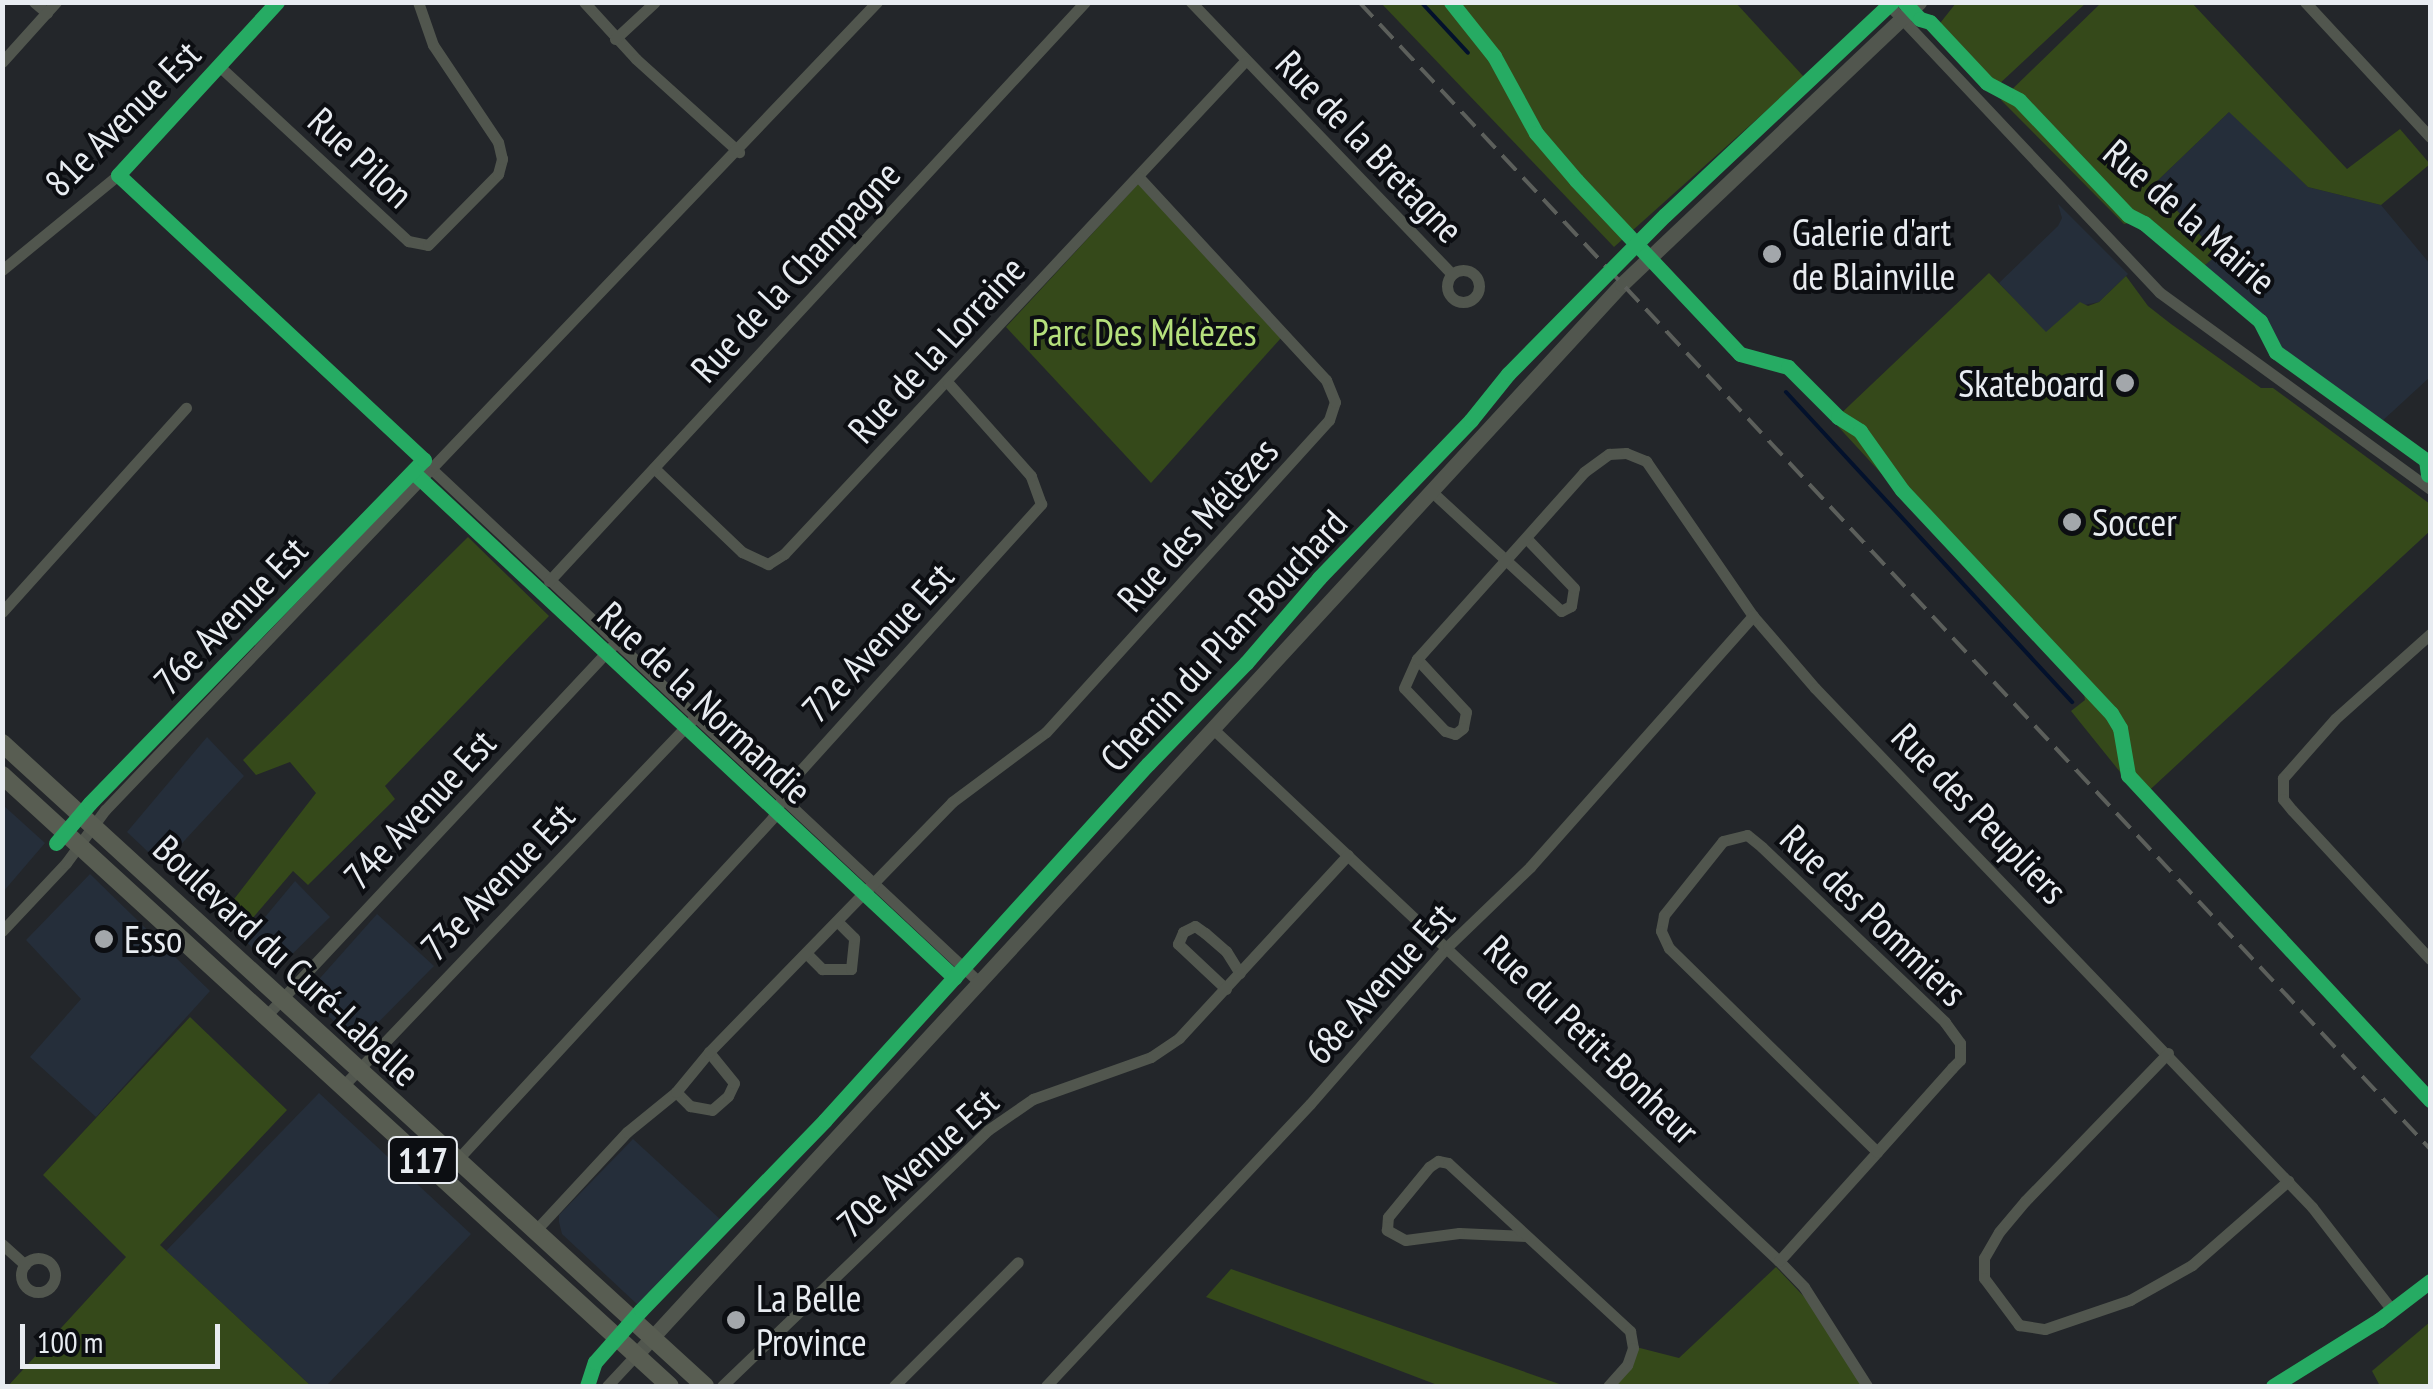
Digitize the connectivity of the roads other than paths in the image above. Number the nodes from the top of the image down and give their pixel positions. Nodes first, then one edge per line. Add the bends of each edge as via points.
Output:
1 (34, 2) edge
2 (56, 2) edge
3 (277, 2) edge
4 (418, 2) edge
5 (584, 2) edge
6 (655, 2) edge
7 (877, 2) edge
8 (1085, 2) edge
9 (1191, 2) edge
10 (1886, 2) edge
11 (1920, 2) edge
12 (2305, 2) edge
13 (46, 14) junction
14 (1902, 19) junction
15 (615, 39) junction
16 (1245, 61) junction
17 (2, 62) edge
18 (218, 66) junction
19 (2430, 137) edge
20 (739, 152) junction
21 (118, 174) junction
22 (1138, 177) junction
23 (2, 270) edge
24 (1452, 274) dead end
25 (948, 383) junction
26 (186, 408) dead end
27 (654, 468) junction
28 (434, 470) junction
29 (2430, 490) edge
30 (1431, 491) junction
31 (1527, 539) junction
32 (1506, 559) junction
33 (549, 581) junction
34 (2, 612) edge
35 (1754, 616) junction
36 (2430, 634) edge
37 (615, 644) junction
38 (1416, 660) junction
39 (694, 718) junction
40 (1212, 728) junction
41 (2, 743) edge
42 (2, 775) edge
43 (782, 799) junction
44 (93, 826) junction
45 (79, 845) junction
46 (1348, 854) junction
47 (873, 883) junction
48 (837, 921) junction
49 (2, 931) edge
50 (1448, 946) junction
51 (806, 953) junction
52 (2430, 958) edge
53 (1240, 973) junction
54 (979, 982) junction
55 (1226, 989) junction
56 (282, 998) junction
57 (266, 1016) junction
58 (710, 1052) junction
59 (2168, 1053) junction
60 (359, 1069) junction
61 (343, 1086) junction
62 (676, 1092) junction
63 (1876, 1152) junction
64 (457, 1160) junction
65 (2288, 1181) junction
66 (534, 1231) junction
67 (1526, 1236) junction
68 (2, 1244) edge
69 (1779, 1261) junction
70 (1018, 1262) dead end
71 (25, 1265) dead end
72 (2430, 1281) edge
73 (2392, 1310) junction
74 (652, 1338) junction
75 (636, 1356) junction
76 (607, 1386) edge
77 (670, 1386) edge
78 (705, 1386) edge
79 (722, 1386) edge
80 (894, 1386) edge
81 (1046, 1386) edge
82 (1608, 1386) edge
83 (1867, 1386) edge
84 (2273, 1386) edge

1 - 13 street
2 - 13 street
3 - 18 street, 81e Avenue Est
4 - 18 street, Rue Pilon via 433,46 502,158 498,174 428,245 408,240
5 - 15 street
6 - 15 street
7 - 20 street, 76e Avenue Est
8 - 27 street, Rue de la Champagne
9 - 16 street
10 - 14 street, Rue de la Mairie
11 - 14 street, Chemin du Plan-Bouchard
12 - 19 street
13 - 17 street
14 - 29 street, Rue de la Mairie via 2159,292
14 - 30 street, Chemin du Plan-Bouchard via 1649,257
15 - 20 street
16 - 22 street, Rue de la Lorraine
16 - 24 street, Rue de la Bretagne
18 - 21 street, 81e Avenue Est
20 - 28 street, 76e Avenue Est
21 - 23 street, 81e Avenue Est
21 - 28 street, Rue de la Normandie
22 - 25 street, Rue de la Lorraine
22 - 47 street, Rue des Mélèzes via 1326,380 1335,402 1330,420 1046,732 952,802
25 - 27 street, Rue de la Lorraine via 768,564 742,552
25 - 43 street, 72e Avenue Est via 1031,476 1042,504 790,782
26 - 34 street
27 - 33 street, Rue de la Champagne
28 - 33 street, Rue de la Normandie
28 - 44 street, 76e Avenue Est
30 - 32 street
30 - 40 street, Chemin du Plan-Bouchard
31 - 32 street, Rue des Peupliers
31 - 32 street via 1574,588 1571,606 1561,612
31 - 35 street, Rue des Peupliers via 1584,472 1609,454 1626,453 1660,474
32 - 38 street, Rue des Peupliers
33 - 37 street, Rue de la Normandie
35 - 50 street, 68e Avenue Est via 1530,867
35 - 59 street, Rue des Peupliers
36 - 52 street via 2298,758 2283,778 2283,800
37 - 39 street, Rue de la Normandie
37 - 56 street, 74e Avenue Est
38 - 38 street via 1404,688 1445,731 1456,734 1466,712
39 - 43 street, Rue de la Normandie
39 - 60 street, 73e Avenue Est
40 - 46 street, Rue du Petit-Bonheur
40 - 54 street, Chemin du Plan-Bouchard
41 - 44 main road, Boulevard du Curé-Labelle / 117
42 - 45 main road, Boulevard du Curé-Labelle / 117
43 - 47 street, Rue de la Normandie
43 - 64 street, 72e Avenue Est
44 - 45 street, 76e Avenue Est
44 - 56 main road, Boulevard du Curé-Labelle / 117
45 - 49 street, 76e Avenue Est
45 - 57 main road, Boulevard du Curé-Labelle / 117
46 - 50 street, Rue du Petit-Bonheur
46 - 53 street, 70e Avenue Est
47 - 48 street, Rue des Mélèzes
47 - 54 street, Rue de la Normandie
48 - 51 street, Rue des Mélèzes
48 - 51 street via 854,938 851,969 822,969
50 - 69 street, Rue du Petit-Bonheur
50 - 81 street, 68e Avenue Est
51 - 58 street, Rue des Mélèzes
53 - 55 street, 70e Avenue Est
53 - 55 street via 1204,932 1195,926 1183,932 1178,944
54 - 74 street, Chemin du Plan-Bouchard
55 - 79 street, 70e Avenue Est via 1151,1057 1033,1099 988,1130
56 - 57 street, 74e Avenue Est
56 - 60 main road, Boulevard du Curé-Labelle / 117
57 - 61 main road, Boulevard du Curé-Labelle / 117
58 - 62 street, Rue des Mélèzes
58 - 62 street via 734,1083 728,1096 712,1110 690,1106
59 - 65 street, Rue des Peupliers
59 - 65 street via 2026,1201 1984,1258 1984,1278 2020,1325 2045,1329 2130,1300 2192,1265
60 - 61 street, 73e Avenue Est
60 - 64 main road, Boulevard du Curé-Labelle / 117
61 - 75 main road, Boulevard du Curé-Labelle / 117
62 - 66 street, Rue des Mélèzes via 627,1132
63 - 63 street, Rue des Pommiers via 1669,948 1661,931 1664,915 1723,842 1747,835 1762,847 1960,1043 1960,1060
63 - 69 street, Rue des Pommiers
64 - 66 main road, Boulevard du Curé-Labelle / 117
65 - 73 street, Rue des Peupliers
66 - 74 main road, Boulevard du Curé-Labelle / 117
67 - 67 street via 1459,1233 1405,1240 1387,1230 1388,1217 1438,1161
67 - 82 street via 1630,1331 1627,1364
68 - 71 street
69 - 83 street, Rue du Petit-Bonheur via 1804,1287
70 - 80 street
72 - 73 street
73 - 84 street
74 - 75 street, Chemin du Plan-Bouchard
74 - 78 main road, Boulevard du Curé-Labelle / 117
75 - 76 street
75 - 77 main road, Boulevard du Curé-Labelle / 117

